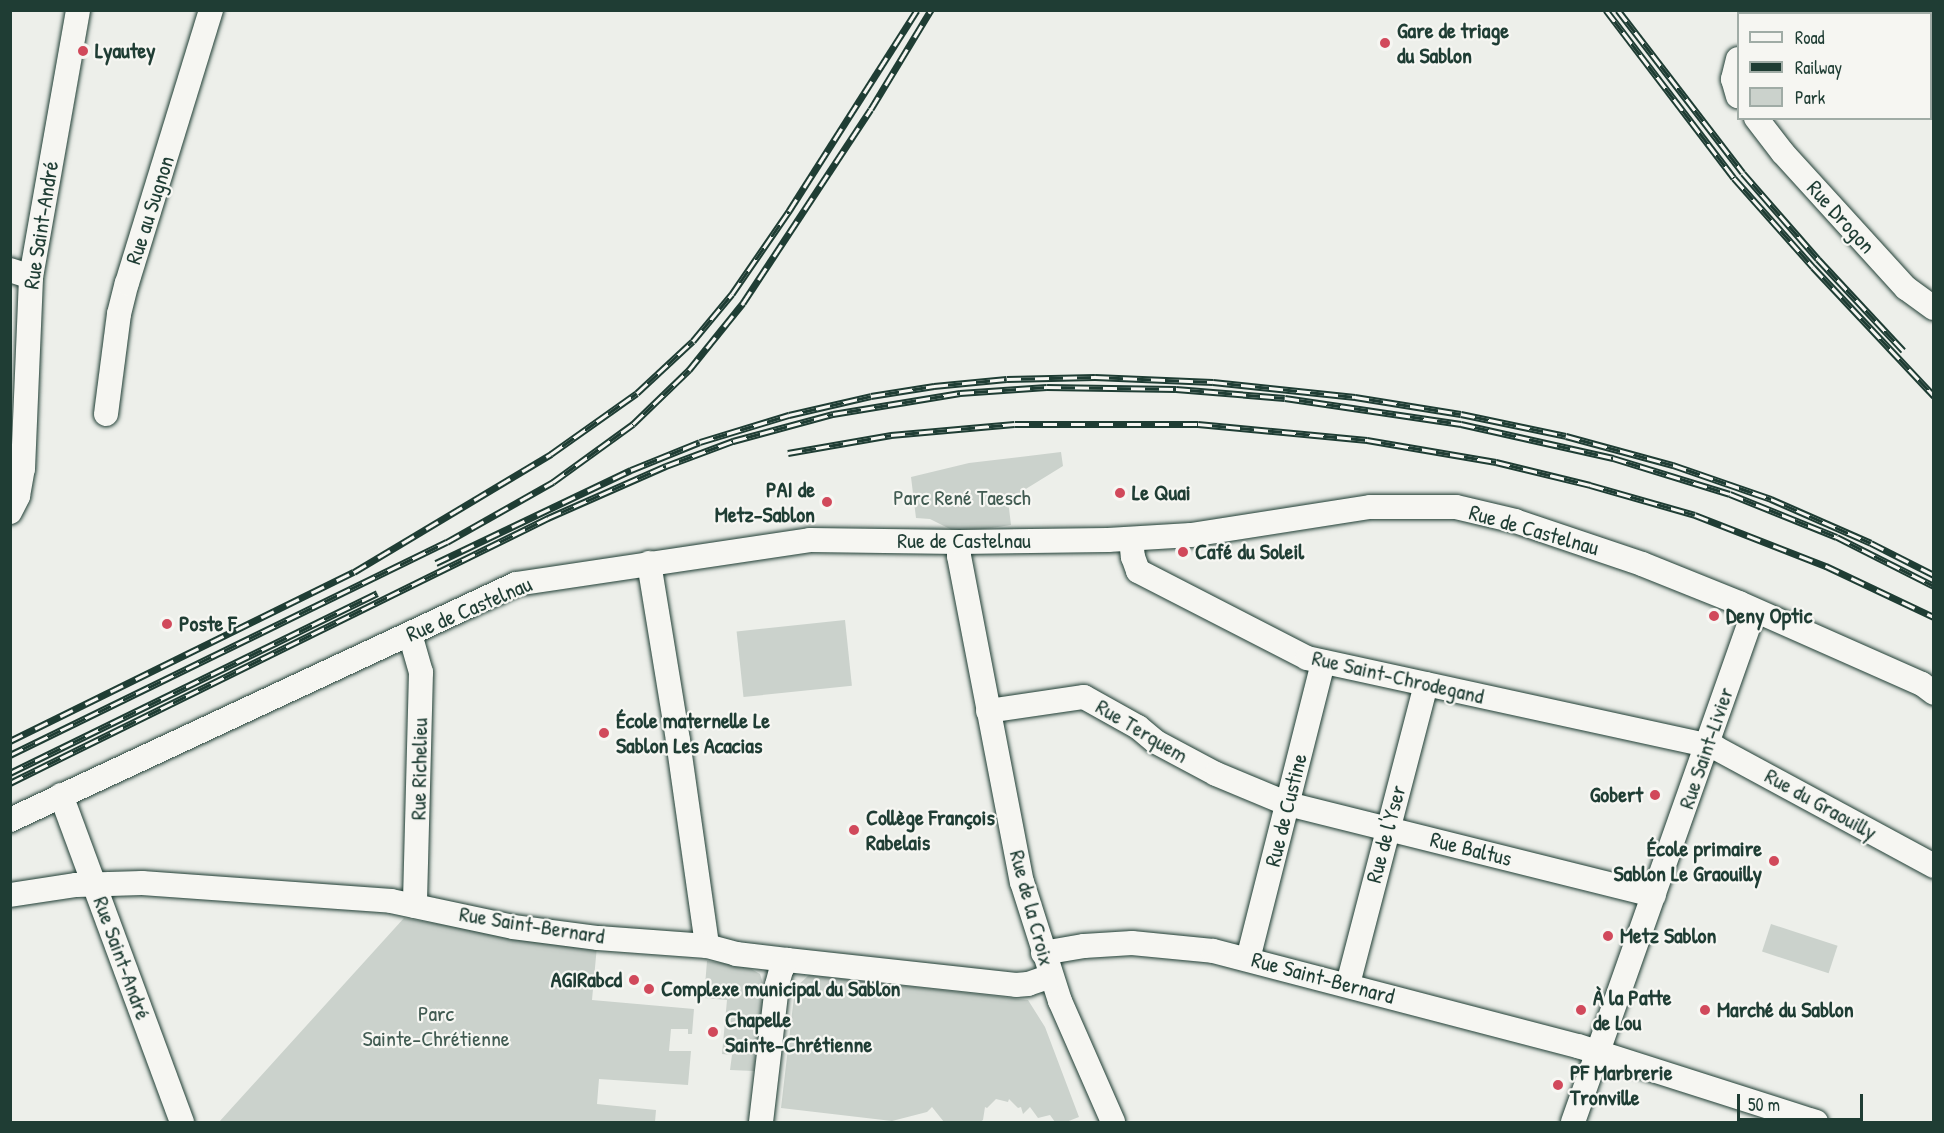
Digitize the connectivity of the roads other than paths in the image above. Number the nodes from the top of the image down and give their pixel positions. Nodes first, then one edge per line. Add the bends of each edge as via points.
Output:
1 (78, 10) edge
2 (211, 10) edge
3 (1737, 63) edge
4 (1737, 93) edge
5 (1758, 120) edge
6 (21, 274) edge
7 (1934, 308) edge
8 (106, 414) dead end
9 (10, 512) edge
10 (1131, 539) junction
11 (959, 542) junction
12 (649, 563) junction
13 (1754, 611) junction
14 (410, 634) junction
15 (1323, 662) junction
16 (1426, 684) junction
17 (1934, 693) edge
18 (988, 711) junction
19 (1707, 745) junction
20 (61, 795) junction
21 (1288, 804) junction
22 (10, 820) edge
23 (1387, 828) junction
24 (1934, 866) edge
25 (95, 883) junction
26 (10, 895) edge
27 (1654, 895) junction
28 (415, 906) junction
29 (707, 946) junction
30 (1248, 959) junction
31 (787, 960) junction
32 (1047, 964) junction
33 (1348, 984) junction
34 (1598, 1054) junction
35 (1758, 1114) edge
36 (182, 1122) edge
37 (761, 1122) edge
38 (1113, 1122) edge
39 (1573, 1122) edge
40 (1816, 1122) edge

1 - 6 street, Rue Saint-André
2 - 8 street, Rue au Sugnon via 127,283
3 - 4 street via 1733,79
5 - 7 street, Rue Drogon via 1906,288
6 - 9 street, Rue Saint-André via 23,469
10 - 11 street, Rue de Castelnau
10 - 13 street, Rue de Castelnau via 1191,535 1370,507 1456,507 1593,546
10 - 15 street, Rue Saint-Chrodegand via 1138,571 1306,658
11 - 12 street, Rue de Castelnau via 810,540
11 - 18 street, Rue de la Croix
12 - 14 street, Rue de Castelnau via 516,584
12 - 29 street
13 - 17 street, Rue de Castelnau via 1922,684
13 - 19 street, Rue Saint-Livier
14 - 20 street, Rue de Castelnau
14 - 28 street, Rue Richelieu via 421,672
15 - 16 street, Rue Saint-Chrodegand
15 - 21 street, Rue de Custine
16 - 19 street, Rue Saint-Chrodegand
16 - 23 street, Rue de l'Yser
18 - 21 street, Rue Terquem via 1084,697 1216,774
18 - 32 street, Rue de la Croix via 1022,882
19 - 24 street, Rue du Graouilly
19 - 27 street, Rue Saint-Livier
20 - 22 street, Rue de Castelnau
20 - 25 street, Rue Saint-André
21 - 23 street, Rue Baltus
21 - 30 street, Rue de Custine
23 - 27 street, Rue Baltus
23 - 33 street, Rue de l'Yser
25 - 26 street, Rue Saint-Bernard
25 - 28 street, Rue Saint-Bernard via 142,883
25 - 36 street, Rue Saint-André
27 - 34 street, Rue Saint-Livier
28 - 29 street, Rue Saint-Bernard via 513,927
29 - 31 street, Rue Saint-Bernard
30 - 32 street, Rue Saint-Bernard via 1187,946 1132,943 1084,946
30 - 33 street, Rue Saint-Bernard
31 - 32 street, Rue Saint-Bernard via 1016,985 1028,984
31 - 37 street via 777,985
32 - 38 street, Rue de la Croix
33 - 34 street, Rue Saint-Bernard
34 - 35 street, Rue Saint-Bernard
34 - 39 street, Rue Saint-Livier
35 - 40 street, Rue Saint-Bernard

